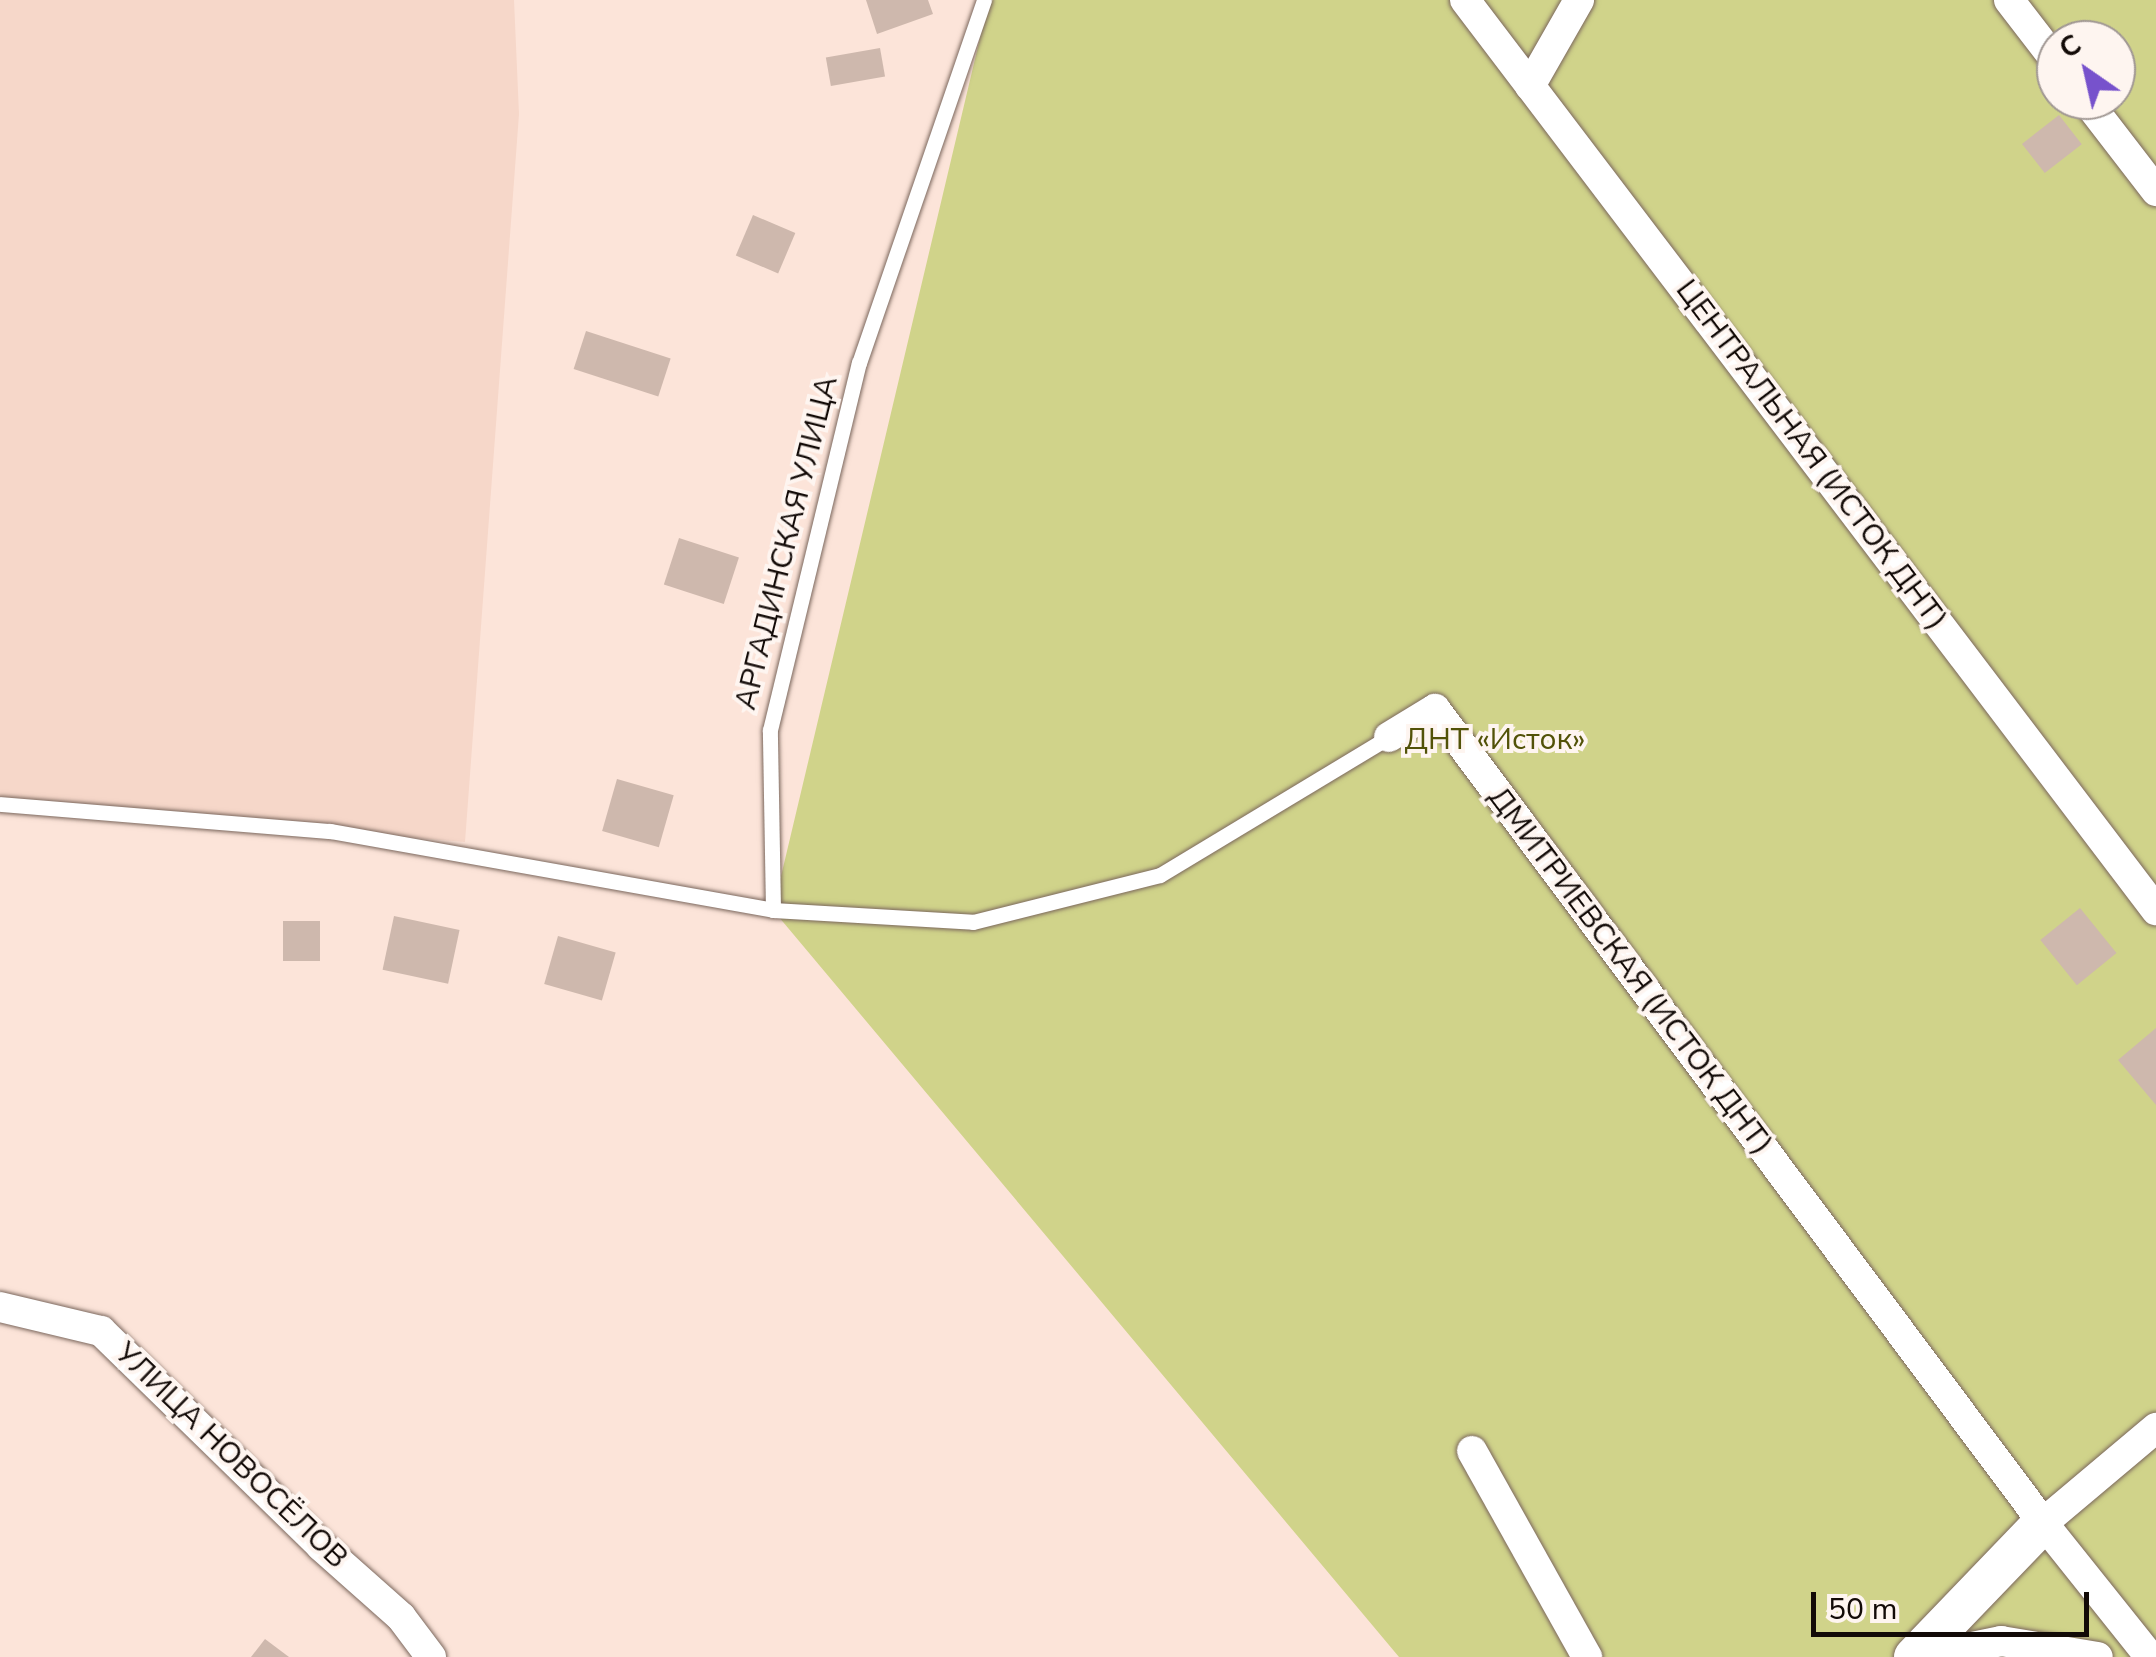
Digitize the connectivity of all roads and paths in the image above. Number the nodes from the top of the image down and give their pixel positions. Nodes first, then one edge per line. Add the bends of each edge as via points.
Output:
1 (984, 0) edge
2 (1465, 0) edge
3 (1579, 0) edge
4 (2009, 0) edge
5 (2036, 36) edge
6 (1530, 86) junction
7 (2101, 120) edge
8 (2156, 192) edge
9 (1389, 737) joint
10 (0, 804) edge
11 (773, 910) junction
12 (2156, 910) edge
13 (0, 1307) edge
14 (2156, 1428) edge
15 (1472, 1452) dead end
16 (2043, 1523) junction
17 (431, 1657) edge
18 (1587, 1657) edge
19 (1914, 1657) edge
20 (1924, 1657) edge
21 (2098, 1657) edge
22 (2150, 1657) edge

1 - 11 lane, АРГАДИНСКАЯ УЛИЦА via 858,363 770,730
2 - 6 street, ЦЕНТРАЛЬНАЯ (ИСТОК ДНТ)
3 - 6 street
4 - 5 street
6 - 12 street, ЦЕНТРАЛЬНАЯ (ИСТОК ДНТ)
7 - 8 street
9 - 11 lane, ДМИТРИЕВСКАЯ (ИСТОК ДНТ) via 1160,875 973,922
9 - 16 street, ДМИТРИЕВСКАЯ (ИСТОК ДНТ) via 1434,710
10 - 11 lane via 330,831
13 - 17 street, УЛИЦА НОВОСЁЛОВ via 101,1330 401,1618
14 - 16 street
15 - 18 street
16 - 19 street
16 - 22 street, ДМИТРИЕВСКАЯ (ИСТОК ДНТ)
20 - 21 street via 2001,1640

